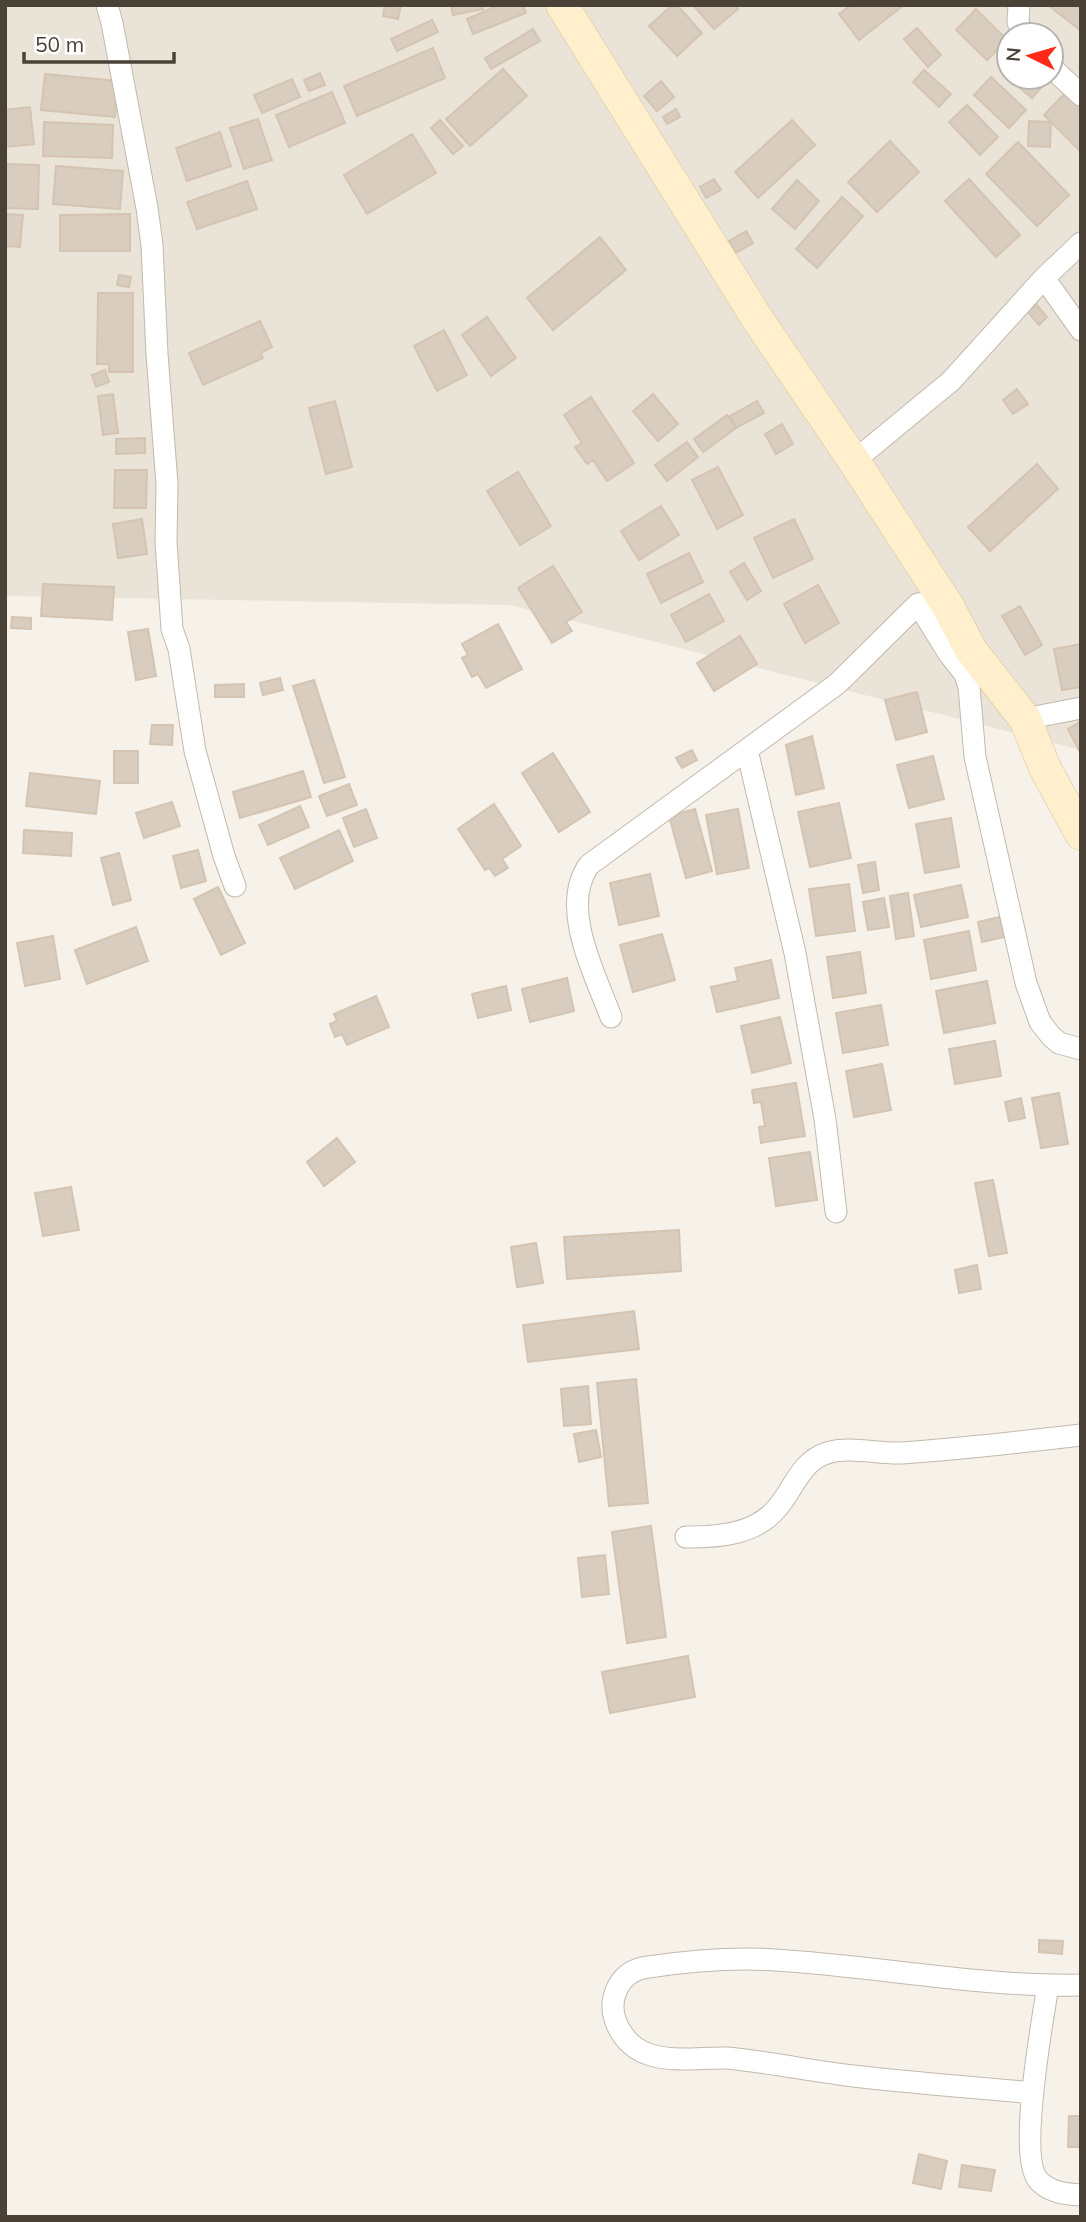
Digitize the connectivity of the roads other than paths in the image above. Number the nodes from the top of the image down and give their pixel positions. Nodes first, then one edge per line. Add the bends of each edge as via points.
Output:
1 (107, 5) edge
2 (562, 5) edge
3 (1065, 81) edge
4 (1081, 95) edge
5 (1081, 243) edge
6 (1044, 278) junction
7 (1081, 330) edge
8 (854, 461) junction
9 (933, 605) junction
10 (1081, 708) edge
11 (1025, 719) junction
12 (747, 750) junction
13 (1081, 835) edge
14 (235, 886) dead end
15 (611, 1017) dead end
16 (1081, 1050) edge
17 (836, 1212) dead end
18 (1081, 1434) edge
19 (686, 1537) dead end
20 (1081, 1984) edge
21 (1048, 1985) junction
22 (1033, 2093) junction
23 (1081, 2195) edge

1 - 14 street via 152,244 172,629 195,751
2 - 8 street via 744,298
3 - 4 street
5 - 6 street
6 - 7 street
6 - 8 street via 951,381
8 - 9 street
9 - 11 street
9 - 12 street
9 - 16 street via 949,654 969,687 975,757 1026,983 1040,1022 1051,1036
10 - 11 street
11 - 13 street
12 - 15 street via 580,877 580,932
12 - 17 street via 795,953 825,1119
18 - 19 street via 986,1447 828,1453 810,1462 778,1508 748,1530
20 - 21 street
21 - 22 street
21 - 22 street via 773,1960 700,1961 636,1969 622,1979 612,2006 618,2031 647,2054
22 - 23 street via 1030,2142 1035,2175 1059,2193

